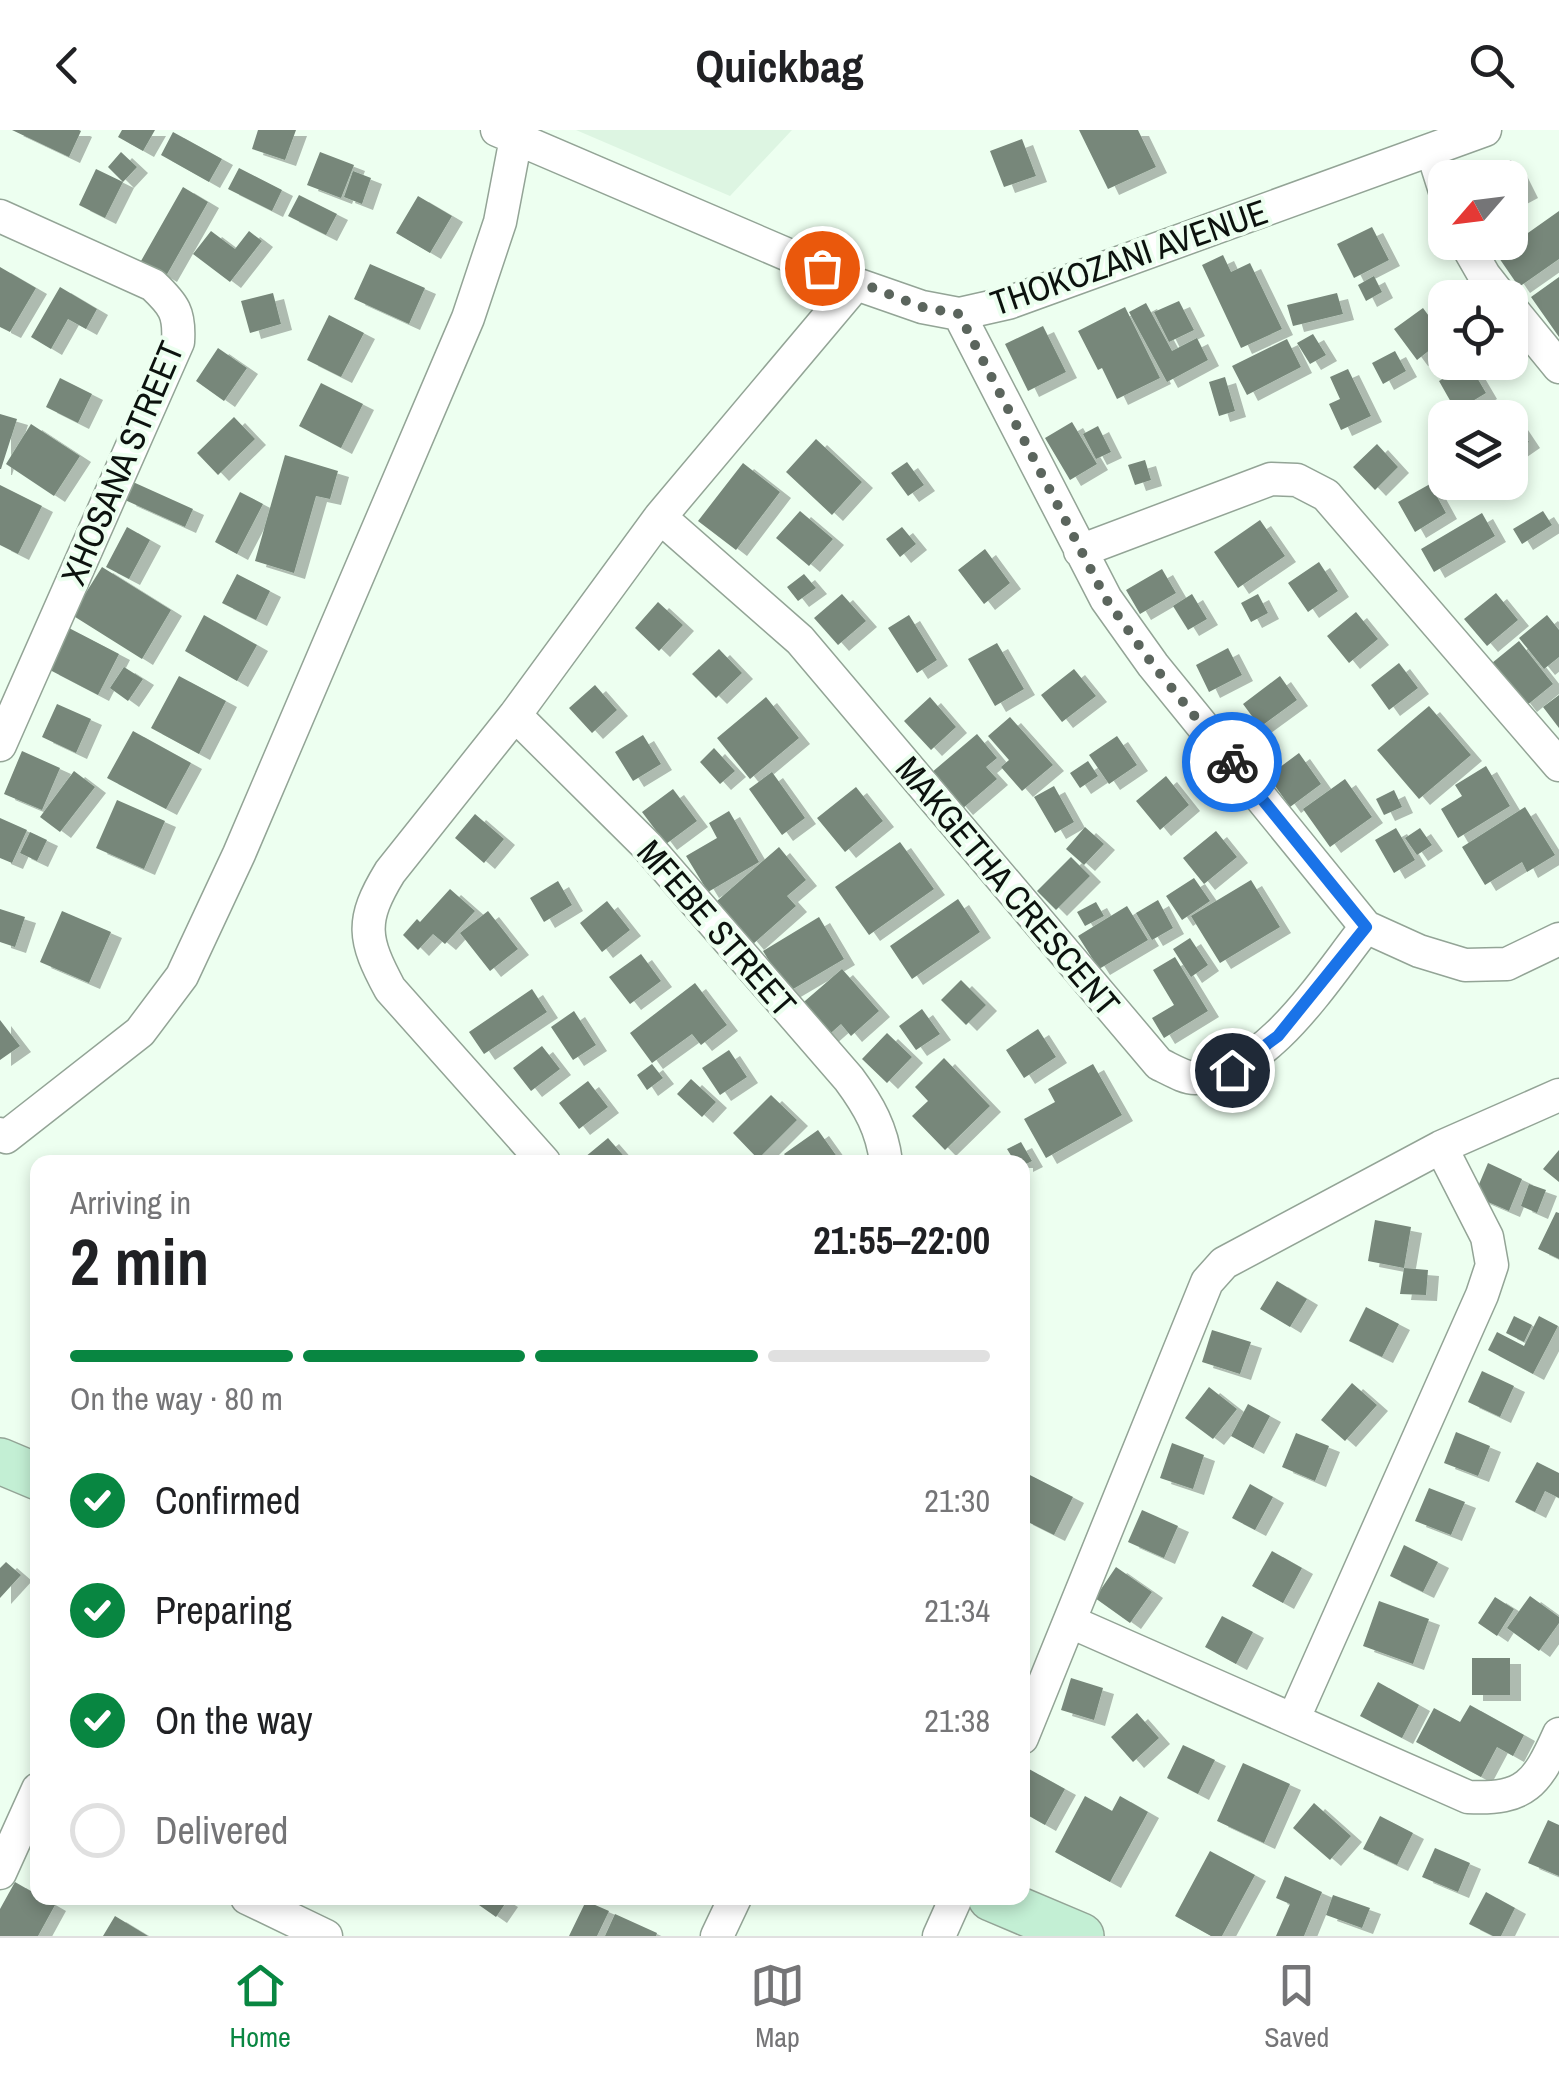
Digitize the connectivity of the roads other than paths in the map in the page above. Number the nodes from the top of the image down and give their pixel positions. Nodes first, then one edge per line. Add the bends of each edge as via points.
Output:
1 (1485, 130) edge
2 (506, 134) edge
3 (1432, 150) junction
4 (1435, 160) edge
5 (0, 216) edge
6 (856, 284) junction
7 (959, 314) junction
8 (1528, 329) edge
9 (1559, 367) edge
10 (660, 517) junction
11 (1080, 551) junction
12 (515, 714) junction
13 (0, 745) edge
14 (1559, 764) edge
15 (1366, 927) junction
16 (1559, 939) edge
17 (1559, 1095) edge
18 (2, 1141) edge
19 (1441, 1147) junction
20 (538, 1155) edge
21 (885, 1155) edge
22 (0, 1461) edge
23 (30, 1474) edge
24 (1070, 1622) junction
25 (1294, 1718) junction
26 (1030, 1719) edge
27 (1559, 1734) edge
28 (30, 1808) edge
29 (0, 1873) edge
30 (262, 1905) edge
31 (732, 1905) edge
32 (953, 1905) edge
33 (1008, 1905) edge
34 (326, 1936) edge
35 (717, 1936) edge
36 (939, 1936) edge
37 (1081, 1936) edge

1 - 3 street, THOKOZANI AVENUE
2 - 6 street, THOKOZANI AVENUE
2 - 18 street via 500,222 468,318 182,976 140,1032
3 - 4 street
3 - 7 street, THOKOZANI AVENUE via 1008,303
5 - 13 street, XHOSANA STREET via 153,285 180,320 178,342
6 - 7 street, THOKOZANI AVENUE
6 - 10 street
7 - 11 street
8 - 9 street
10 - 12 street
10 - 15 street, MAKGETHA CRESCENT via 800,640 1159,1064 1193,1079 1232,1070 1278,1036
11 - 14 street via 1271,479 1298,480 1326,494
11 - 15 street via 1153,665
12 - 20 street via 390,872 367,927 374,960 390,988
12 - 21 street, MFEBE STREET via 647,846 848,1079 870,1108
15 - 16 street via 1418,952 1464,964 1507,964
17 - 19 street
19 - 24 street via 1224,1263 1207,1282
19 - 25 street via 1487,1237 1492,1266
22 - 23 street
24 - 25 street
24 - 26 street
25 - 27 street via 1468,1797 1493,1798 1530,1785
28 - 29 street
30 - 34 street
31 - 35 street
32 - 36 street
33 - 37 street

